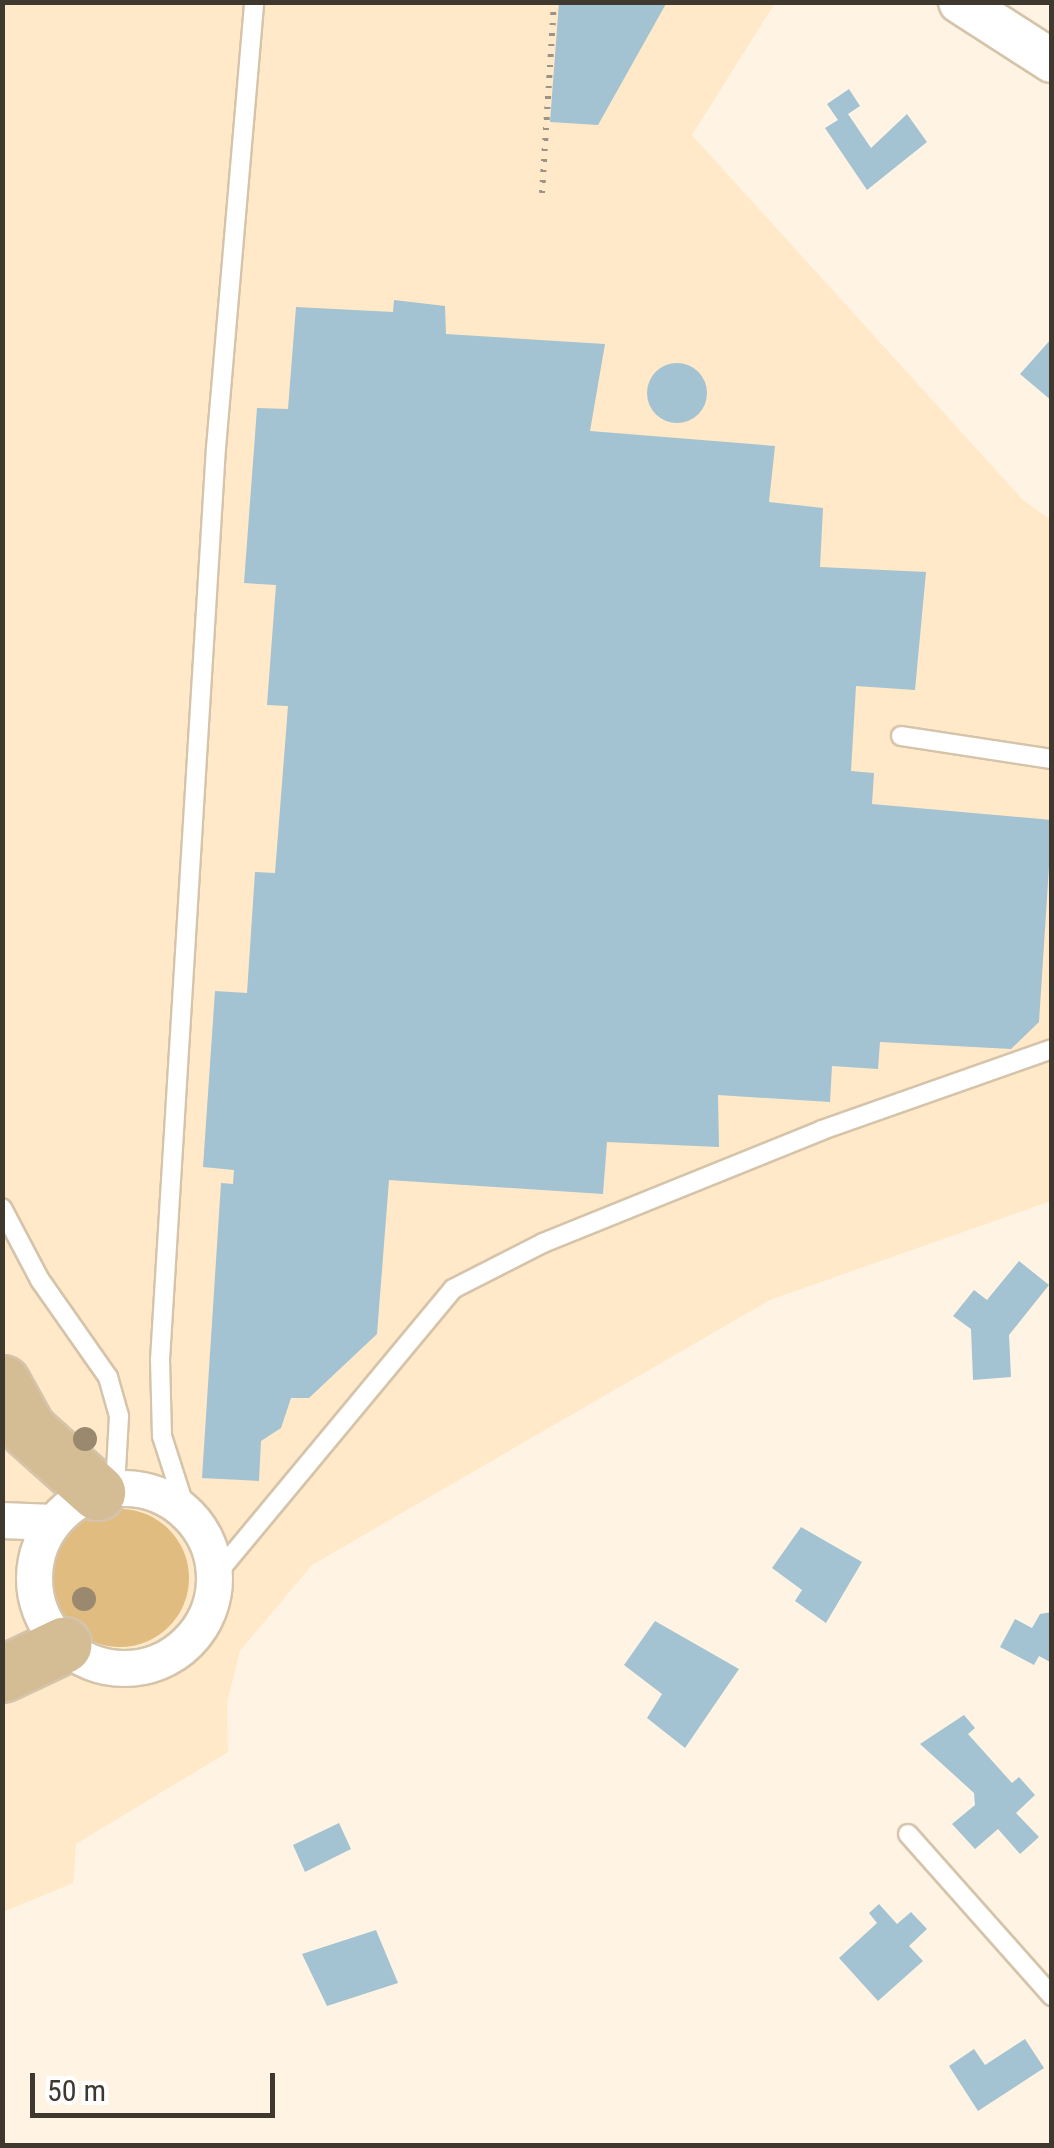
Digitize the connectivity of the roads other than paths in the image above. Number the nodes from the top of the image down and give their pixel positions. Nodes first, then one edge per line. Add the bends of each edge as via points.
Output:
1 (254, 2) edge
2 (960, 2) edge
3 (1052, 61) edge
4 (901, 736) dead end
5 (1052, 759) edge
6 (1052, 1048) edge
7 (2, 1208) edge
8 (2, 1383) edge
9 (106, 1490) junction
10 (187, 1514) junction
11 (2, 1520) edge
12 (53, 1522) junction
13 (2, 1539) edge
14 (35, 1566) junction
15 (214, 1577) junction
16 (63, 1645) junction
17 (2, 1674) edge
18 (908, 1834) dead end
19 (1052, 1996) edge

1 - 10 lane via 216,448 160,1360 162,1436
2 - 3 street
4 - 5 lane
6 - 15 lane via 804,1137 543,1243 453,1289
7 - 9 lane via 40,1280 108,1377 119,1416
8 - 9 main road via 28,1430
9 - 10 street via 166,1498
9 - 12 street
10 - 15 street via 202,1532
11 - 12 street
12 - 14 street
13 - 14 street
14 - 16 street via 39,1609
15 - 16 street via 203,1622 160,1660 104,1666
16 - 17 main road
18 - 19 lane

